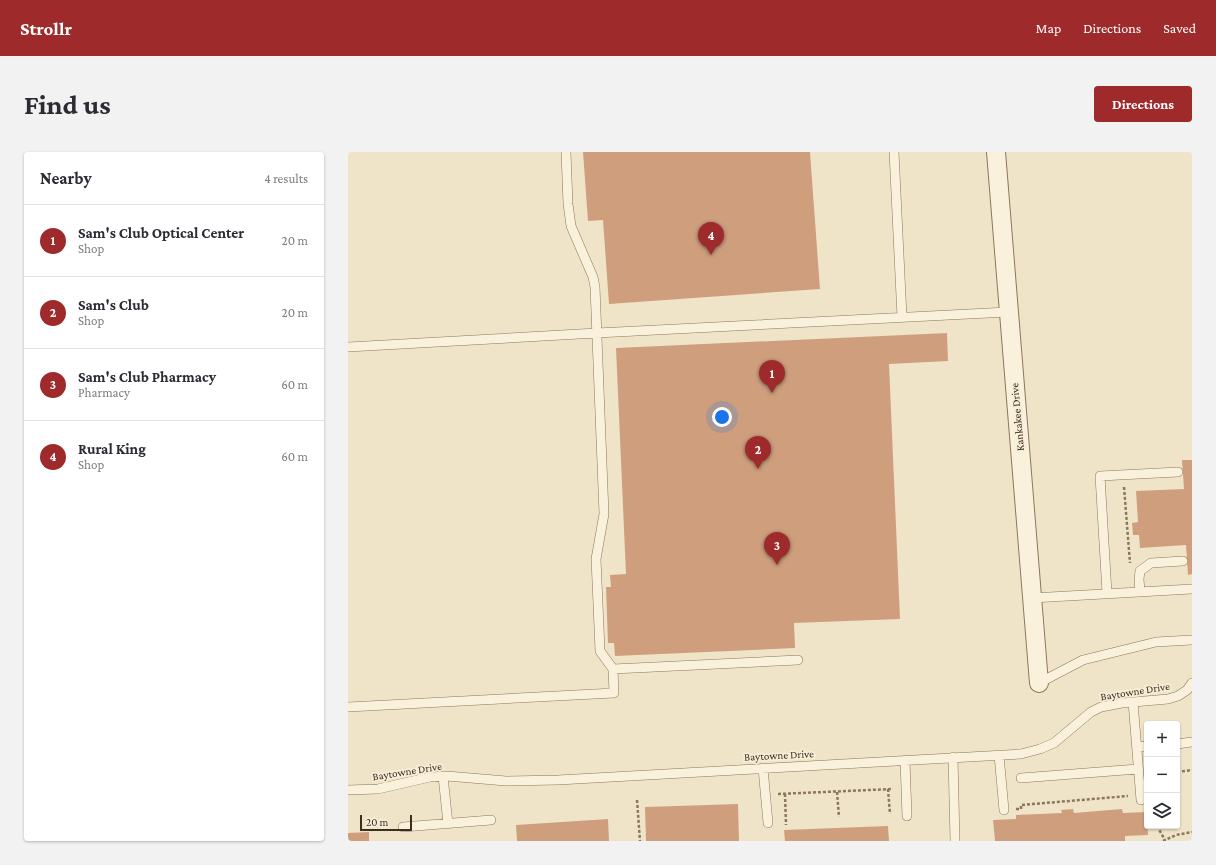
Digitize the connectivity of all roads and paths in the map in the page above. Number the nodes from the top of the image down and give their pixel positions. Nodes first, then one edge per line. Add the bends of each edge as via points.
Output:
1 (566, 152) edge
2 (894, 152) edge
3 (996, 152) edge
4 (1008, 312) junction
5 (902, 317) junction
6 (597, 333) junction
7 (348, 347) edge
8 (1178, 472) dead end
9 (1124, 484) dead end
10 (1183, 561) dead end
11 (1192, 589) edge
12 (1136, 592) junction
13 (1107, 594) junction
14 (1032, 598) junction
15 (1192, 640) edge
16 (798, 660) dead end
17 (613, 669) junction
18 (1039, 683) joint
19 (1190, 688) edge
20 (1133, 702) junction
21 (348, 707) edge
22 (1192, 742) edge
23 (1180, 744) edge
24 (1144, 746) edge
25 (1137, 747) junction
26 (999, 755) junction
27 (953, 757) junction
28 (905, 760) junction
29 (763, 768) junction
30 (1138, 769) junction
31 (1192, 770) edge
32 (1180, 772) edge
33 (443, 776) junction
34 (1021, 778) dead end
35 (906, 789) junction
36 (348, 790) edge
37 (888, 790) junction
38 (838, 792) junction
39 (785, 794) junction
40 (766, 795) junction
41 (1141, 798) joint
42 (637, 800) dead end
43 (1004, 810) joint
44 (890, 814) dead end
45 (907, 816) dead end
46 (839, 817) dead end
47 (491, 820) dead end
48 (448, 824) junction
49 (768, 824) dead end
50 (786, 825) dead end
51 (403, 827) dead end
52 (1158, 829) edge
53 (1192, 832) edge
54 (1164, 840) edge
55 (640, 841) edge
56 (955, 841) edge

1 - 6 lane via 571,226 593,276
2 - 5 lane
3 - 4 street, Kankakee Drive
4 - 5 lane
4 - 14 street, Kankakee Drive
5 - 6 lane
6 - 7 lane
6 - 17 lane via 604,514 596,559 600,651
8 - 13 lane via 1100,476
9 - 12 path
10 - 12 lane via 1151,563 1140,571
11 - 12 lane
12 - 13 lane
13 - 14 lane
14 - 18 street, Kankakee Drive
15 - 18 lane via 1156,642 1082,660
16 - 17 lane
17 - 21 lane via 614,694
19 - 20 lane, Baytowne Drive via 1168,699
20 - 25 lane
20 - 26 lane, Baytowne Drive via 1101,707 1091,712 1054,743 1040,749 1020,754
22 - 23 lane
24 - 25 lane
25 - 30 lane
26 - 27 lane, Baytowne Drive
26 - 43 lane
27 - 28 lane, Baytowne Drive
27 - 56 lane
28 - 29 lane, Baytowne Drive
28 - 35 lane
29 - 33 lane, Baytowne Drive via 558,780 506,781
29 - 40 lane
30 - 34 lane
30 - 41 lane
31 - 32 path
33 - 36 lane, Baytowne Drive via 378,789
33 - 48 lane
35 - 37 path
35 - 45 lane
37 - 38 path
37 - 44 path
38 - 39 path
38 - 46 path
39 - 40 path
39 - 50 path
40 - 49 lane
41 - 43 path via 1021,805 1021,809
42 - 55 path
47 - 48 lane
48 - 51 lane
52 - 54 path
53 - 54 path

